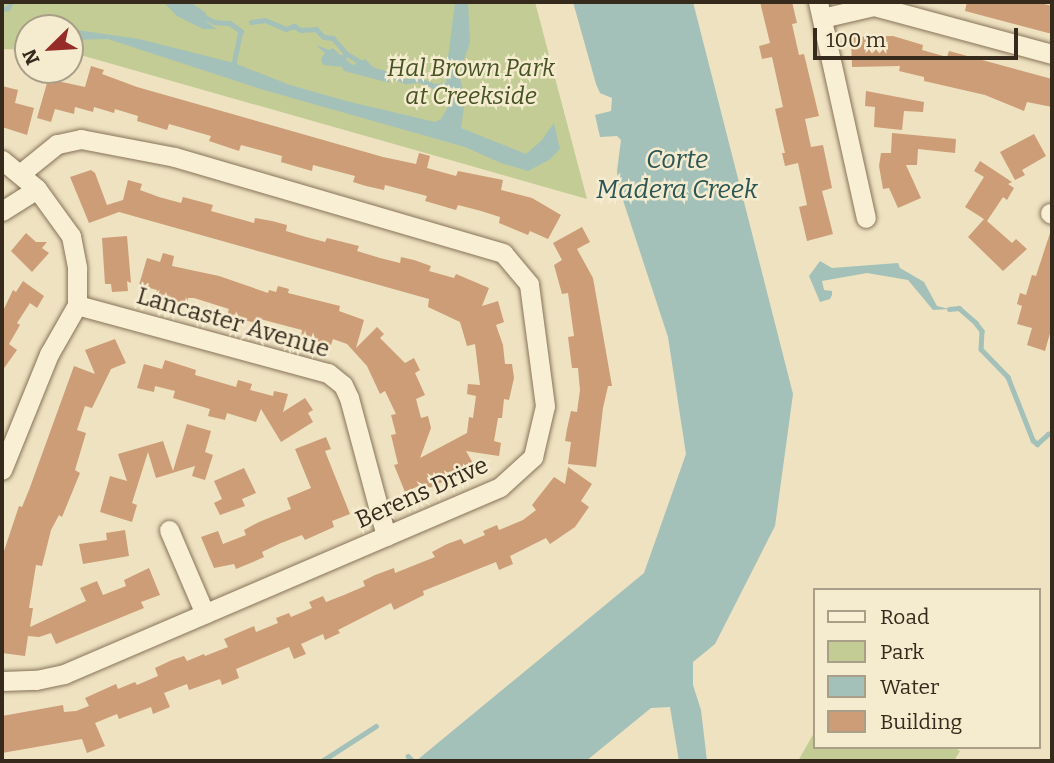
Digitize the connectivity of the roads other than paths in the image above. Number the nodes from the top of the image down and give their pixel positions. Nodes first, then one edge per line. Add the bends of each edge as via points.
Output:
1 (820, 10) edge
2 (1052, 54) edge
3 (2, 160) edge
4 (21, 173) junction
5 (37, 189) junction
6 (2, 211) edge
7 (866, 218) dead end
8 (77, 305) junction
9 (2, 470) edge
10 (169, 530) dead end
11 (386, 536) junction
12 (205, 614) junction
13 (2, 681) edge

1 - 2 street via 874,6
1 - 7 street
3 - 4 street
4 - 5 street
4 - 11 street, Berens Drive via 57,144 80,139 175,157 503,253 529,284 545,406 533,457 500,487
5 - 6 street
5 - 8 street via 71,236
8 - 9 street via 48,354
8 - 11 street, Lancaster Avenue via 328,373 343,385 349,398
10 - 12 street
11 - 12 street, Berens Drive
12 - 13 street, Berens Drive via 64,674

